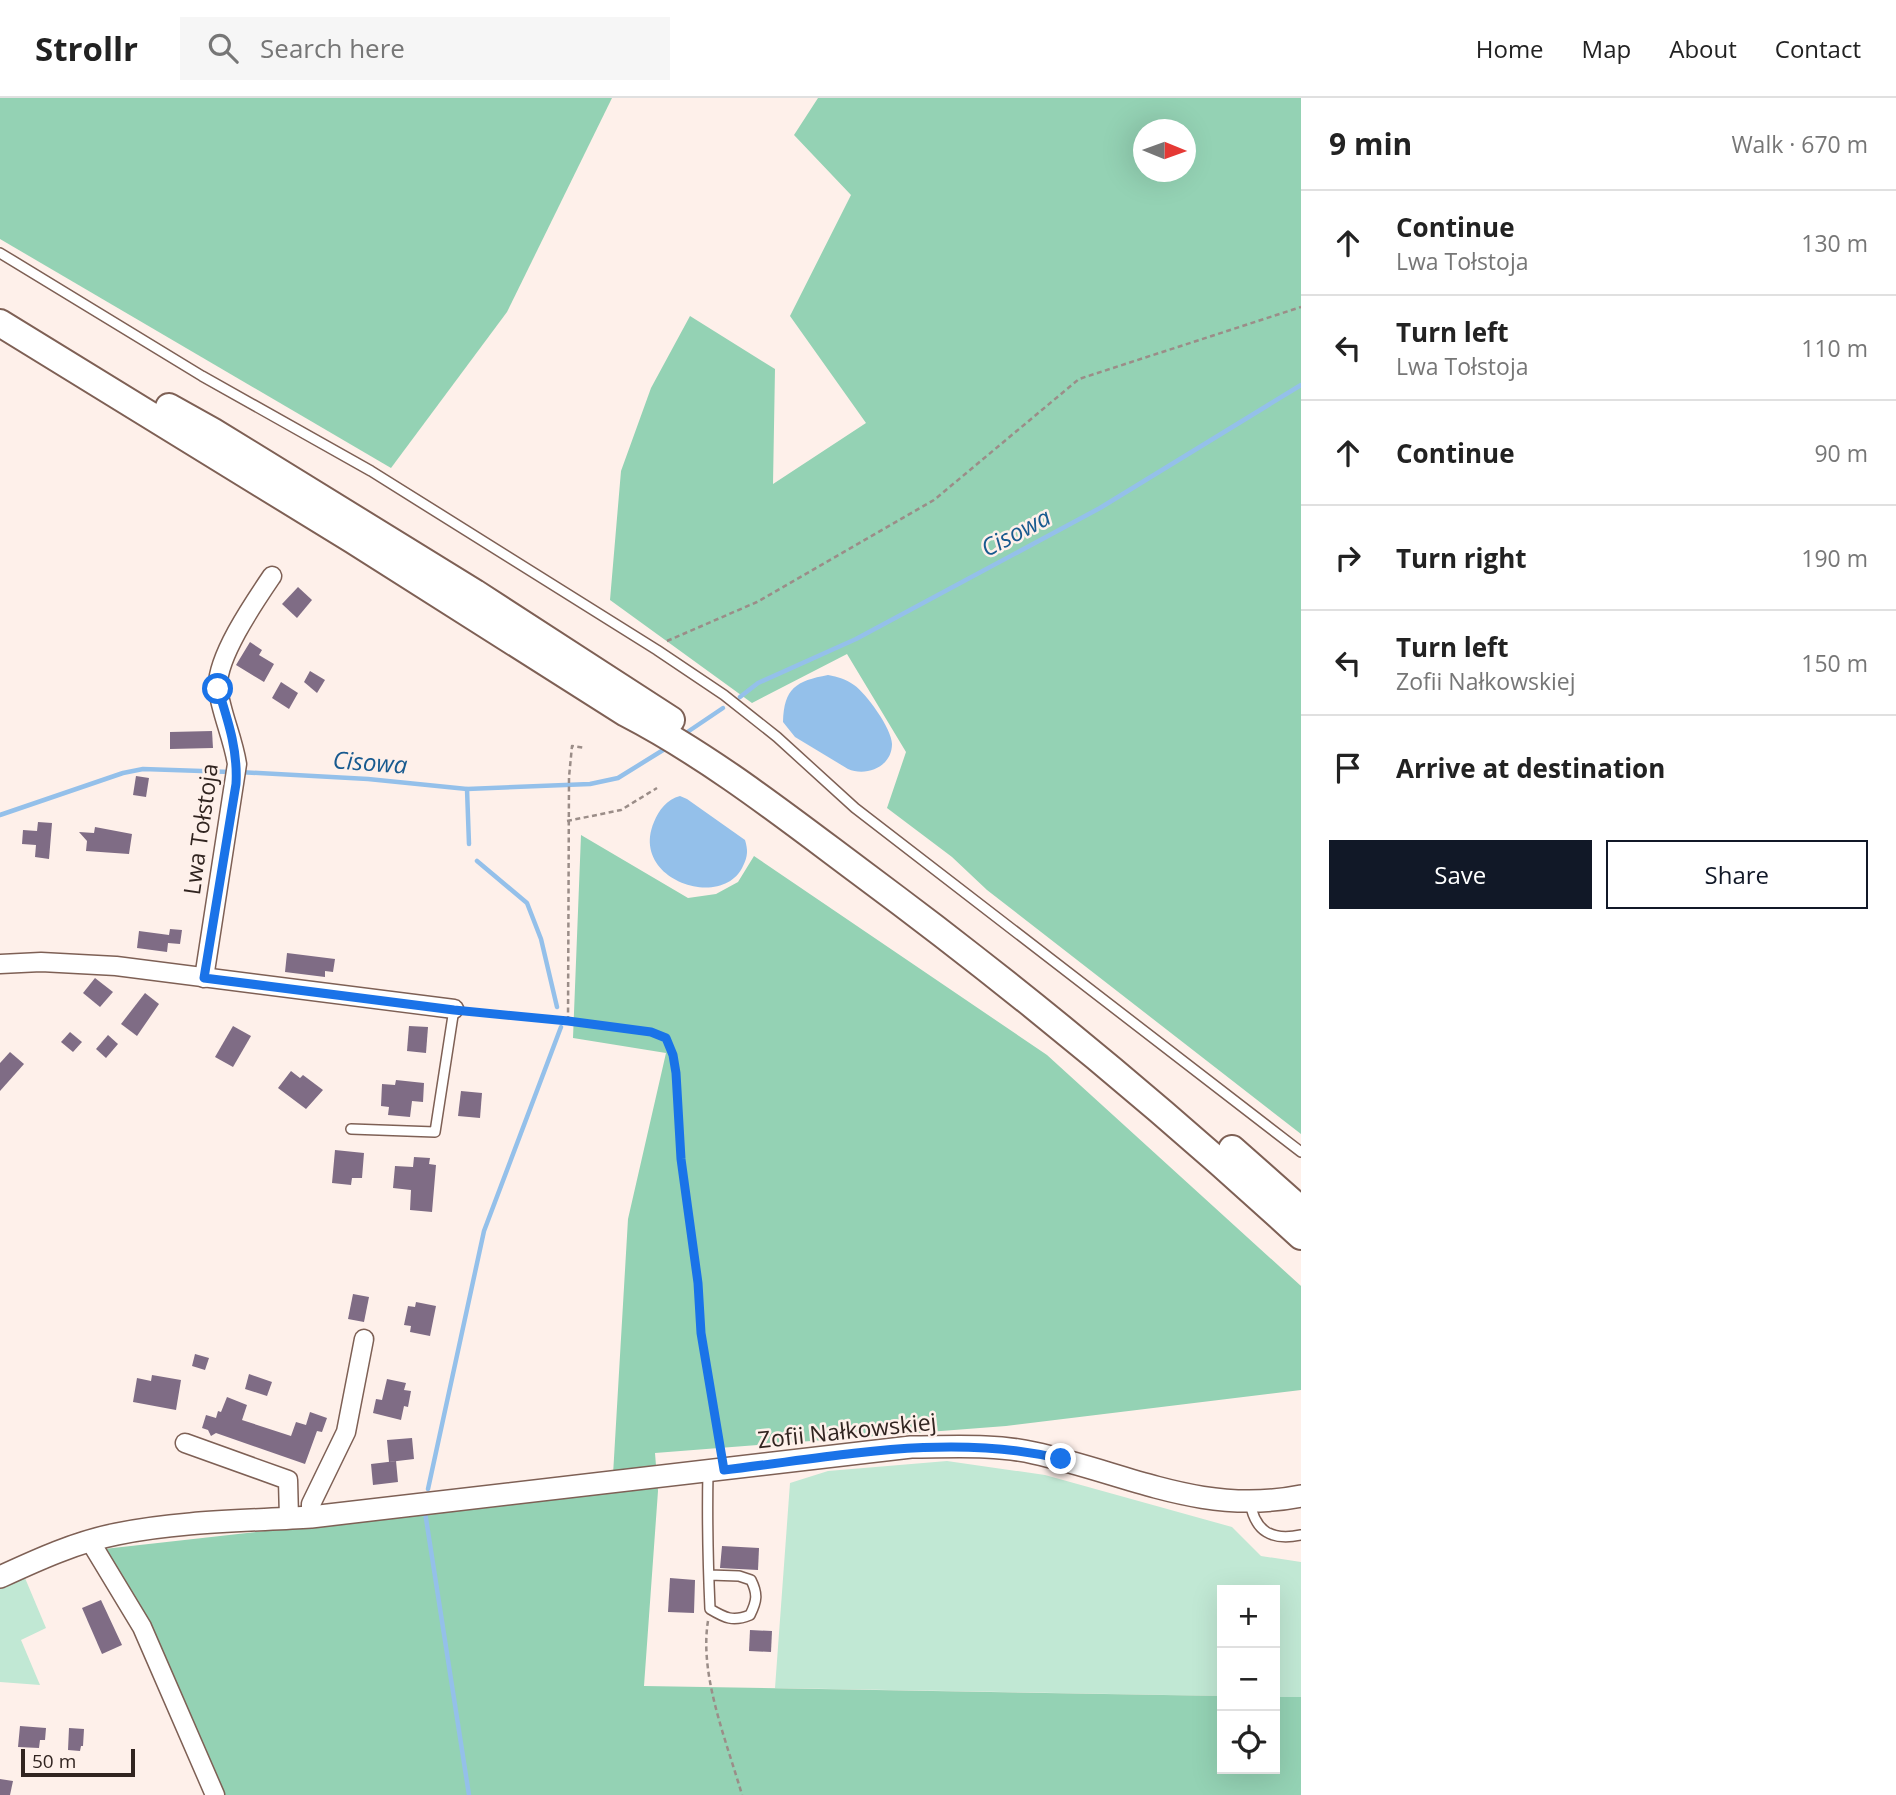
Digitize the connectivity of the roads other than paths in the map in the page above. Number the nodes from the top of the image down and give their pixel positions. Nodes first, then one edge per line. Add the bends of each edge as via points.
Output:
1 (0, 253) edge
2 (0, 305) edge
3 (0, 323) edge
4 (272, 576) dead end
5 (669, 727) junction
6 (699, 747) junction
7 (0, 964) edge
8 (204, 978) junction
9 (454, 1010) joint
10 (351, 1129) dead end
11 (1301, 1152) edge
12 (1301, 1209) edge
13 (1301, 1236) edge
14 (364, 1339) dead end
15 (185, 1443) dead end
16 (716, 1471) junction
17 (1301, 1496) edge
18 (1250, 1500) junction
19 (311, 1517) junction
20 (289, 1518) junction
21 (1301, 1535) edge
22 (90, 1541) junction
23 (709, 1575) junction
24 (0, 1577) edge
25 (215, 1795) edge

1 - 11 lane via 202,376 371,471 657,650 745,712 855,808
2 - 5 main road via 475,593
3 - 5 main road via 626,713
4 - 8 street, Lwa Tołstoja via 237,630 219,676 218,689 237,764
5 - 6 main road
6 - 12 main road via 892,877 1193,1115
6 - 13 main road via 1019,994 1174,1122
7 - 8 street via 116,966
8 - 9 street
9 - 10 lane via 435,1132
14 - 19 street via 346,1432 311,1504
15 - 20 street via 288,1480
16 - 18 street, Zofii Nałkowskiej via 911,1447 963,1446 1030,1452 1179,1494
16 - 19 street, Zofii Nałkowskiej
16 - 23 lane
17 - 18 street, Zofii Nałkowskiej
18 - 21 lane via 1258,1524 1271,1535
19 - 20 street, Zofii Nałkowskiej
20 - 22 street, Zofii Nałkowskiej via 144,1530
22 - 24 street, Zofii Nałkowskiej
22 - 25 street via 142,1628
23 - 23 lane via 751,1580 757,1592 750,1615 725,1619 710,1608

